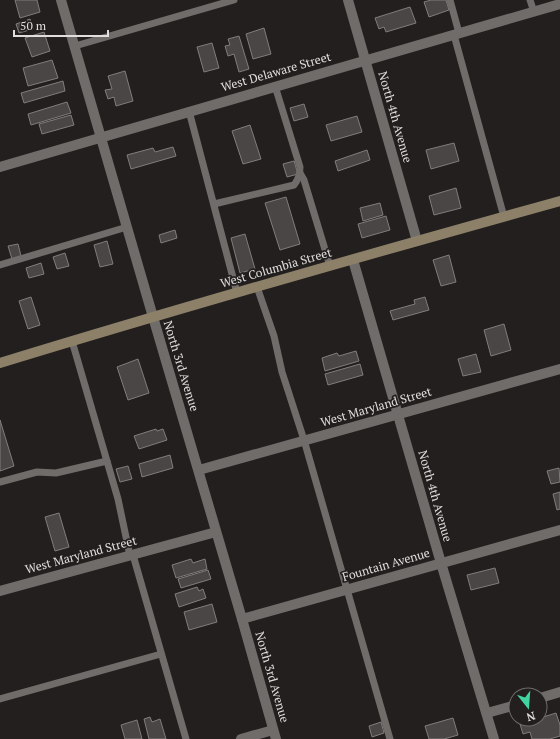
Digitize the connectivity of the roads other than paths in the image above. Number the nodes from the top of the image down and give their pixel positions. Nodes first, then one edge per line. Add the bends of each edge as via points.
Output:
1 (61, 0) edge
2 (234, 0) edge
3 (348, 0) edge
4 (450, 0) edge
5 (530, 0) edge
6 (560, 4) edge
7 (534, 12) junction
8 (456, 34) junction
9 (75, 46) junction
10 (365, 60) junction
11 (275, 86) junction
12 (189, 111) junction
13 (102, 137) junction
14 (0, 167) edge
15 (300, 173) junction
16 (560, 201) edge
17 (214, 204) junction
18 (504, 217) junction
19 (127, 227) junction
20 (417, 241) junction
21 (353, 260) junction
22 (0, 265) edge
23 (330, 266) junction
24 (257, 287) junction
25 (238, 293) junction
26 (153, 317) junction
27 (72, 341) junction
28 (0, 363) edge
29 (560, 369) edge
30 (398, 414) junction
31 (304, 440) junction
32 (107, 461) junction
33 (199, 470) junction
34 (0, 482) edge
35 (560, 530) edge
36 (216, 532) junction
37 (131, 555) junction
38 (441, 563) junction
39 (348, 589) junction
40 (0, 591) edge
41 (242, 619) junction
42 (161, 654) junction
43 (560, 692) edge
44 (548, 696) edge
45 (0, 699) edge
46 (508, 707) edge
47 (487, 713) junction
48 (275, 735) edge
49 (186, 739) edge
50 (241, 739) edge
51 (390, 739) edge
52 (494, 739) edge

1 - 9 street, North 3rd Avenue
2 - 9 lane
3 - 10 street, North 4th Avenue
4 - 8 lane
5 - 7 lane
6 - 7 street, West Delaware Street
7 - 8 street, West Delaware Street
8 - 10 street, West Delaware Street
8 - 18 lane
9 - 13 street, North 3rd Avenue
10 - 11 street, West Delaware Street
10 - 20 street, North 4th Avenue
11 - 12 street, West Delaware Street
11 - 15 lane
12 - 13 street, West Delaware Street
12 - 17 lane
13 - 14 street, West Delaware Street
13 - 19 street, North 3rd Avenue
15 - 17 lane via 294,185
15 - 23 lane
16 - 18 main road, West Columbia Street
17 - 25 lane
18 - 20 main road, West Columbia Street
19 - 22 lane
19 - 26 street, North 3rd Avenue
20 - 21 main road, West Columbia Street
21 - 23 main road, West Columbia Street
21 - 30 street, North 4th Avenue
23 - 24 main road, West Columbia Street
24 - 25 main road, West Columbia Street
24 - 31 lane
25 - 26 main road, West Columbia Street
26 - 27 main road, West Columbia Street
26 - 33 street, North 3rd Avenue
27 - 28 main road, West Columbia Street
27 - 32 lane
29 - 30 street, West Maryland Street
30 - 31 street, West Maryland Street
30 - 38 street, North 4th Avenue
31 - 33 street, West Maryland Street
31 - 39 lane
32 - 34 lane via 56,473 37,472
32 - 37 lane
33 - 36 street, North 3rd Avenue
35 - 38 street, Fountain Avenue
36 - 37 street, West Maryland Street
36 - 41 street, North 3rd Avenue
37 - 40 street, West Maryland Street
37 - 42 lane
38 - 39 street, Fountain Avenue
38 - 47 street, North 4th Avenue
39 - 41 street, Fountain Avenue
39 - 51 lane
41 - 48 street, North 3rd Avenue
42 - 45 lane
42 - 49 lane
43 - 44 street
46 - 47 street
47 - 52 street, North 4th Avenue
48 - 50 street

